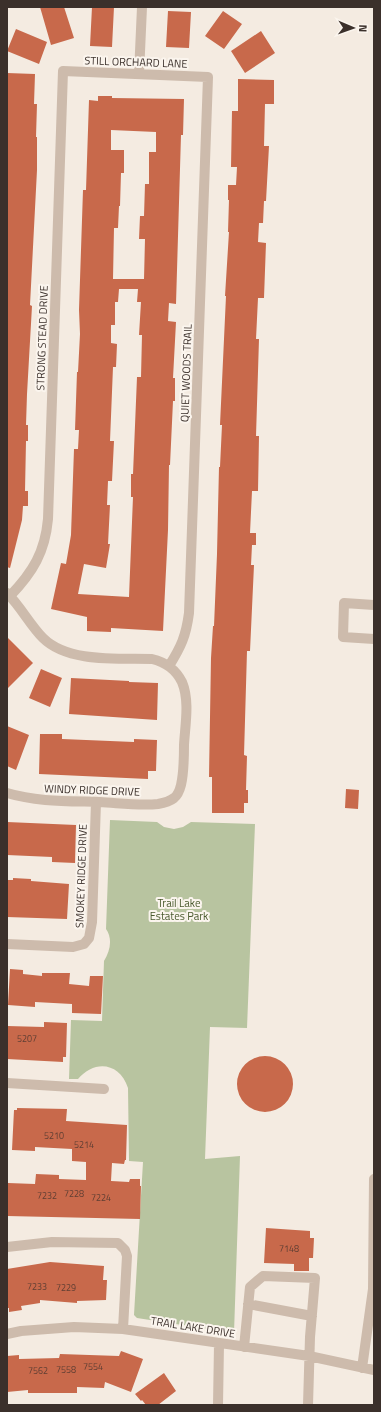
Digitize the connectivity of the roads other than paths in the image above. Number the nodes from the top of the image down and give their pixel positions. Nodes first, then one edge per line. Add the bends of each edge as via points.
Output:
1 (142, 7) edge
2 (63, 71) joint
3 (139, 74) junction
4 (208, 77) joint
5 (8, 594) edge
6 (374, 605) edge
7 (374, 639) edge
8 (169, 666) junction
9 (7, 793) edge
10 (96, 802) junction
11 (7, 944) edge
12 (7, 1083) edge
13 (104, 1089) dead end
14 (374, 1179) edge
15 (7, 1247) edge
16 (374, 1257) edge
17 (373, 1289) edge
18 (248, 1304) junction
19 (312, 1316) junction
20 (123, 1329) junction
21 (7, 1334) edge
22 (219, 1344) junction
23 (244, 1347) junction
24 (309, 1356) junction
25 (362, 1368) junction
26 (374, 1370) edge
27 (218, 1405) edge
28 (308, 1405) edge

1 - 3 street
2 - 3 street, STILL ORCHARD LANE
2 - 5 street, STRONG STEAD DRIVE via 48,519 45,542 38,559 26,578
3 - 4 street, STILL ORCHARD LANE
4 - 8 street, QUIET WOODS TRAIL via 189,614 181,648
5 - 8 street via 43,638 62,651 85,657 152,658
6 - 7 street via 344,603 343,637
8 - 10 street, WINDY RIDGE DRIVE via 176,673 185,692 186,707 183,774 176,797 158,804
9 - 10 street, WINDY RIDGE DRIVE via 41,800
10 - 11 street, SMOKEY RIDGE DRIVE via 92,922 89,938 84,944 73,947
12 - 13 street
14 - 16 street
15 - 20 street via 52,1242 118,1243 127,1256
16 - 17 street
17 - 25 street
18 - 19 street
18 - 19 street via 250,1286 262,1276 315,1278
18 - 23 street
19 - 24 street
20 - 21 street, TRAIL LAKE DRIVE via 74,1327
20 - 22 street, TRAIL LAKE DRIVE
22 - 23 street, TRAIL LAKE DRIVE
22 - 27 street
23 - 24 street, TRAIL LAKE DRIVE
24 - 25 street, TRAIL LAKE DRIVE
24 - 28 street
25 - 26 street, TRAIL LAKE DRIVE

